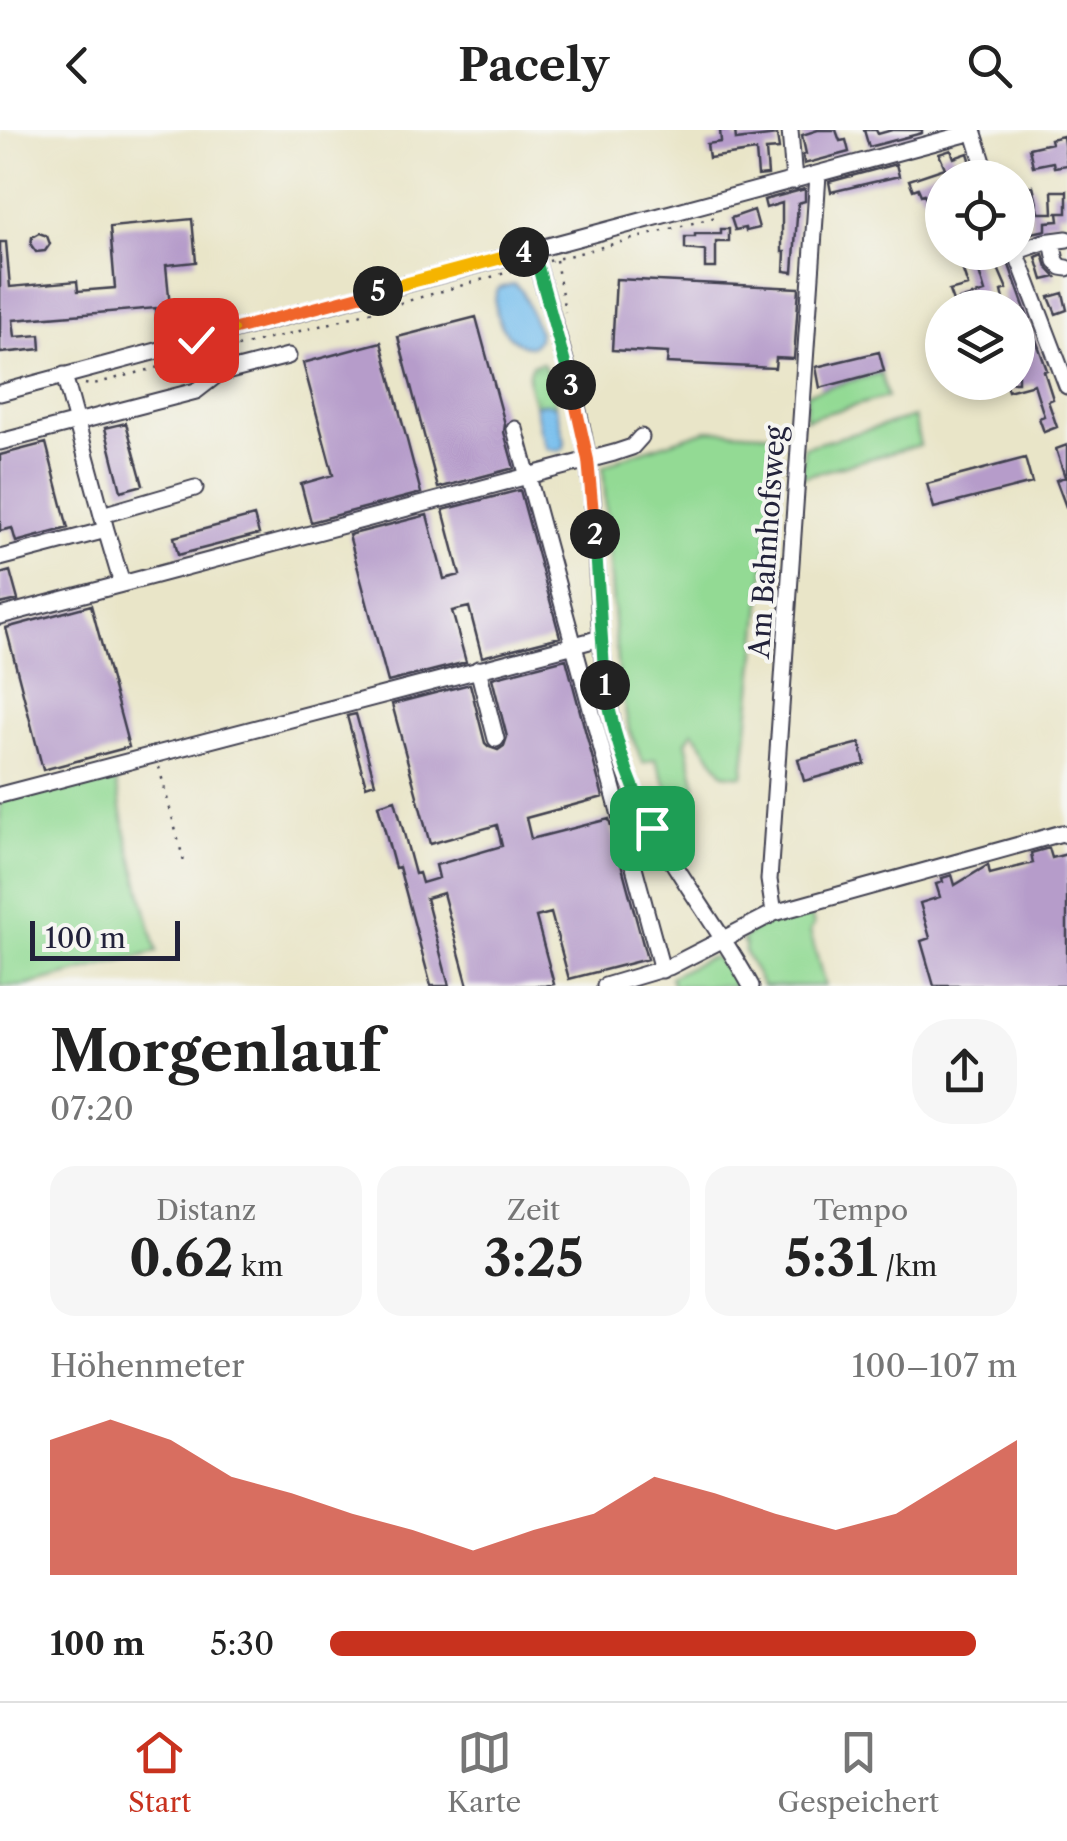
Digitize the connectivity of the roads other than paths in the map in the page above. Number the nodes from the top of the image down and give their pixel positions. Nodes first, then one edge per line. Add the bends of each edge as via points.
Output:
1 (790, 130) edge
2 (973, 131) edge
3 (982, 160) edge
4 (818, 175) junction
5 (794, 181) junction
6 (1060, 240) edge
7 (1035, 247) edge
8 (533, 249) junction
9 (1067, 268) edge
10 (1024, 270) edge
11 (288, 356) dead end
12 (66, 379) junction
13 (1067, 386) edge
14 (0, 393) edge
15 (77, 421) junction
16 (515, 429) dead end
17 (640, 437) dead end
18 (0, 442) edge
19 (588, 460) junction
20 (528, 476) junction
21 (195, 488) dead end
22 (104, 523) junction
23 (0, 556) edge
24 (122, 584) junction
25 (0, 616) edge
26 (601, 638) junction
27 (573, 644) junction
28 (478, 669) junction
29 (496, 740) dead end
30 (0, 795) edge
31 (1067, 834) edge
32 (774, 913) junction
33 (724, 940) junction
34 (662, 970) junction
35 (609, 986) edge
36 (751, 986) edge

1 - 5 street
2 - 3 street
2 - 4 street
4 - 5 street
4 - 32 street, Am Bahnhofsweg via 769,880
5 - 8 street
6 - 7 street
6 - 9 street via 1056,261
8 - 12 street
8 - 19 street
10 - 13 street
11 - 15 street via 218,374 196,392
12 - 14 street
12 - 15 street
15 - 18 street
15 - 22 street
16 - 20 street
17 - 19 street via 632,448
19 - 20 street
19 - 26 street
20 - 24 street
20 - 27 street
21 - 22 street
22 - 23 street
22 - 24 street
24 - 25 street
26 - 27 street
26 - 33 street via 609,710 627,774 652,828
27 - 28 street
27 - 34 street
28 - 29 street
28 - 30 street
31 - 32 street
32 - 33 street
33 - 34 street
33 - 36 street
34 - 35 street

